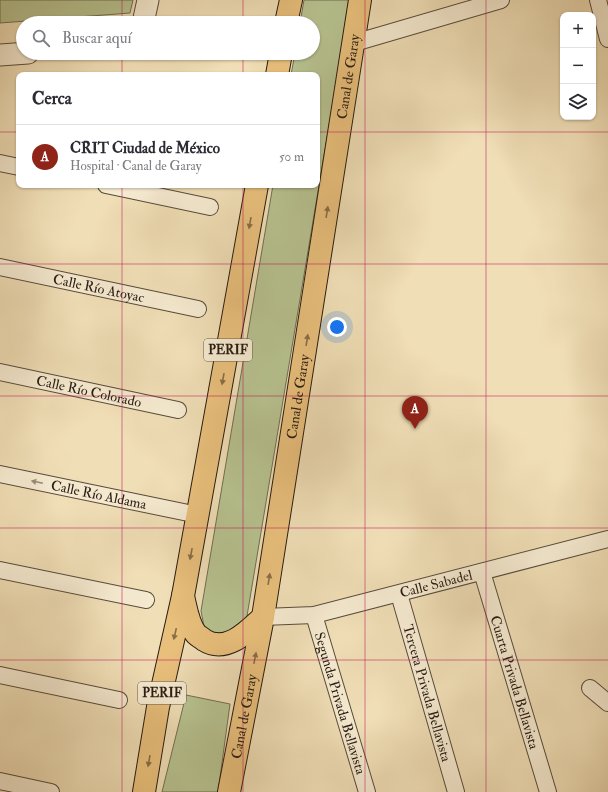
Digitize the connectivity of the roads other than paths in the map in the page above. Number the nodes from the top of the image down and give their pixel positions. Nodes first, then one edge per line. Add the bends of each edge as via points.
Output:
1 (148, 0) edge
2 (291, 0) edge
3 (360, 0) edge
4 (501, 0) edge
5 (598, 0) edge
6 (145, 16) edge
7 (288, 16) edge
8 (608, 39) edge
9 (354, 43) junction
10 (16, 54) edge
11 (0, 55) edge
12 (280, 60) edge
13 (278, 72) edge
14 (0, 163) edge
15 (16, 166) edge
16 (120, 188) edge
17 (256, 188) edge
18 (210, 207) dead end
19 (0, 267) edge
20 (198, 309) dead end
21 (0, 372) edge
22 (178, 410) dead end
23 (0, 474) edge
24 (198, 515) junction
25 (608, 539) edge
26 (0, 570) edge
27 (482, 572) junction
28 (399, 594) junction
29 (183, 596) junction
30 (146, 600) dead end
31 (314, 615) junction
32 (263, 618) junction
33 (0, 675) edge
34 (590, 688) dead end
35 (119, 700) dead end
36 (608, 703) edge
37 (0, 781) edge
38 (51, 792) edge
39 (144, 792) edge
40 (229, 792) edge
41 (366, 792) edge
42 (456, 792) edge
43 (548, 792) edge

1 - 6 street
2 - 7 main road
3 - 9 main road, Canal de Garay
4 - 9 street
5 - 8 street
32 -> 9 main road, Canal de Garay
10 - 11 street
12 - 13 main road
14 - 15 street
16 - 18 street
17 -> 24 main road, PERIF
19 - 20 street, Calle Río Atoyac
21 - 22 street, Calle Río Colorado
24 -> 23 street, Calle Río Aldama
24 -> 29 main road, PERIF
25 - 27 street, Calle Sabadel
26 - 30 street
27 - 28 street, Calle Sabadel
27 - 43 street, Cuarta Privada Bellavista
28 - 31 street, Calle Sabadel
28 - 42 street, Tercera Privada Bellavista
29 - 32 main road via 196,635 212,645 228,644
29 -> 39 main road, PERIF via 158,707
31 - 32 street, Calle Sabadel
31 - 41 street, Segunda Privada Bellavista
40 -> 32 main road, Canal de Garay
33 - 35 street
34 - 36 street
37 - 38 street

